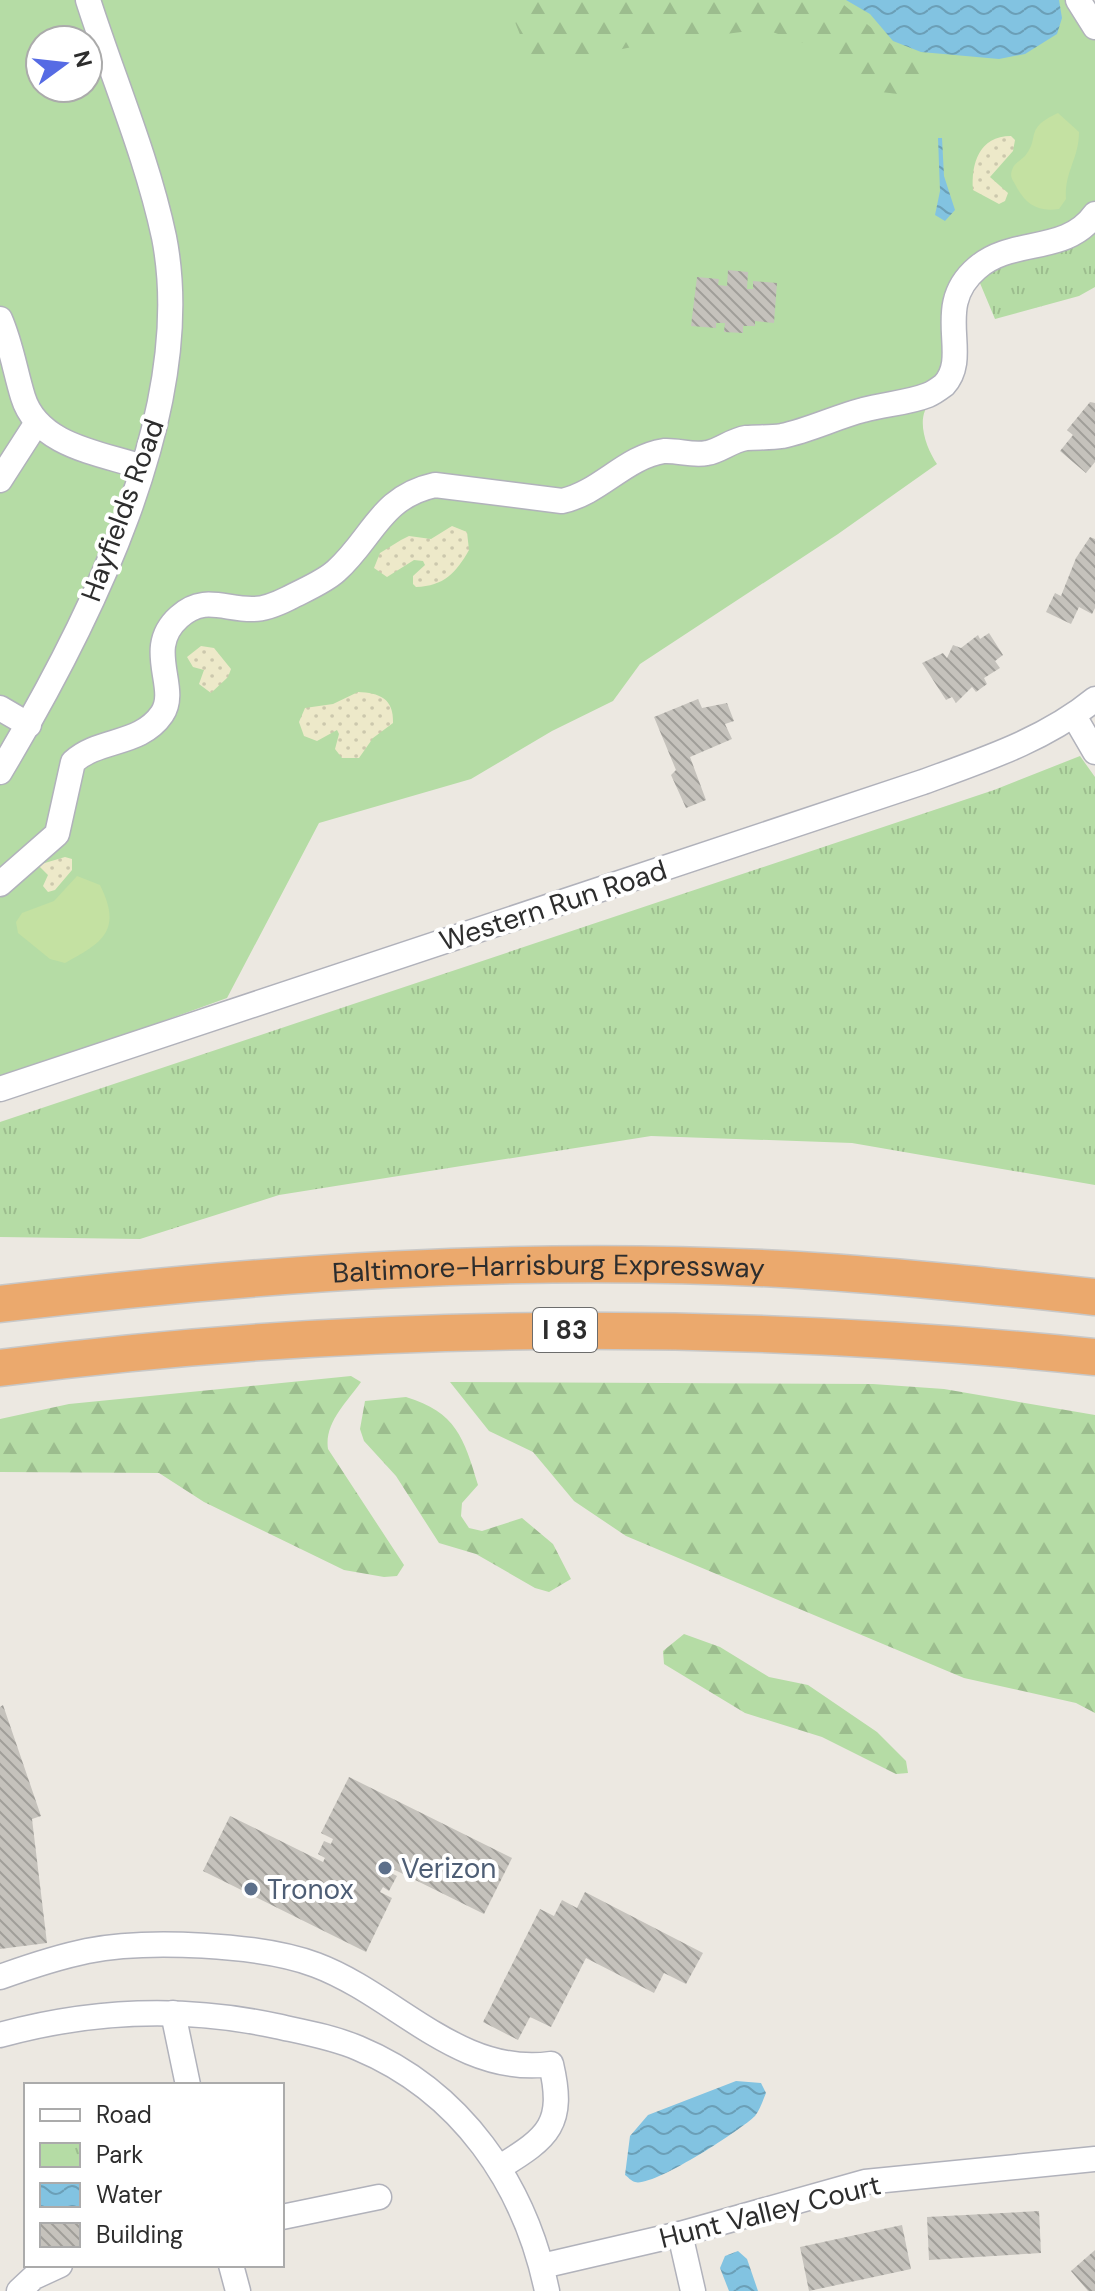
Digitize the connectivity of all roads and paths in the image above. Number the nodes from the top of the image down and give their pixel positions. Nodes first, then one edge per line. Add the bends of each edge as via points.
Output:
1 (88, 0) edge
2 (1078, 0) edge
3 (1095, 27) edge
4 (1095, 214) edge
5 (0, 319) edge
6 (36, 424) junction
7 (142, 467) junction
8 (0, 480) edge
9 (1095, 699) edge
10 (0, 708) edge
11 (1074, 716) junction
12 (29, 725) junction
13 (1095, 752) edge
14 (0, 772) edge
15 (0, 884) edge
16 (0, 1089) edge
17 (1095, 1297) edge
18 (0, 1304) edge
19 (1095, 1357) edge
20 (0, 1368) edge
21 (0, 1977) edge
22 (173, 2013) junction
23 (0, 2035) edge
24 (188, 2083) edge
25 (1095, 2159) edge
26 (500, 2167) junction
27 (379, 2197) dead end
28 (284, 2217) edge
29 (680, 2234) junction
30 (542, 2266) junction
31 (56, 2267) edge
32 (232, 2267) edge
33 (19, 2291) edge
34 (238, 2291) edge
35 (547, 2291) edge
36 (693, 2291) edge

1 - 7 street, Hayfields Road via 164,238 171,306 168,357
2 - 3 street
4 - 15 street via 1066,238 1015,247 975,269 953,305 952,367 945,384 930,395 784,436 744,438 706,453 647,456 582,497 562,501 435,485 417,489 396,501 336,571 285,600 253,609 210,602 194,606 167,630 161,658 166,706 159,717 144,732 73,762 57,834
5 - 6 street
6 - 7 street via 57,438
6 - 8 street
7 - 12 street, Hayfields Road via 95,590
9 - 11 street, Western Run Road
10 - 12 street
11 - 13 street
11 - 16 street, Western Run Road via 923,782
12 - 14 street, Hayfields Road
17 - 18 highway, Baltimore-Harrisburg Expressway / I 83 via 794,1270 635,1265 361,1272
19 - 20 highway, Baltimore-Harrisburg Expressway / I 83 via 865,1337 599,1330 283,1341
21 - 26 street via 89,1950 143,1946 278,1953 316,1965 470,2053 507,2065 551,2064 558,2097 552,2125 543,2138
22 - 23 street via 66,2019
22 - 24 street
22 - 26 street via 243,2019 356,2047 436,2097 479,2138
25 - 29 street, Hunt Valley Court via 865,2182
26 - 30 street via 523,2208
27 - 28 street
29 - 30 street, Hunt Valley Court
29 - 36 street
30 - 35 street
31 - 33 street
32 - 34 street

